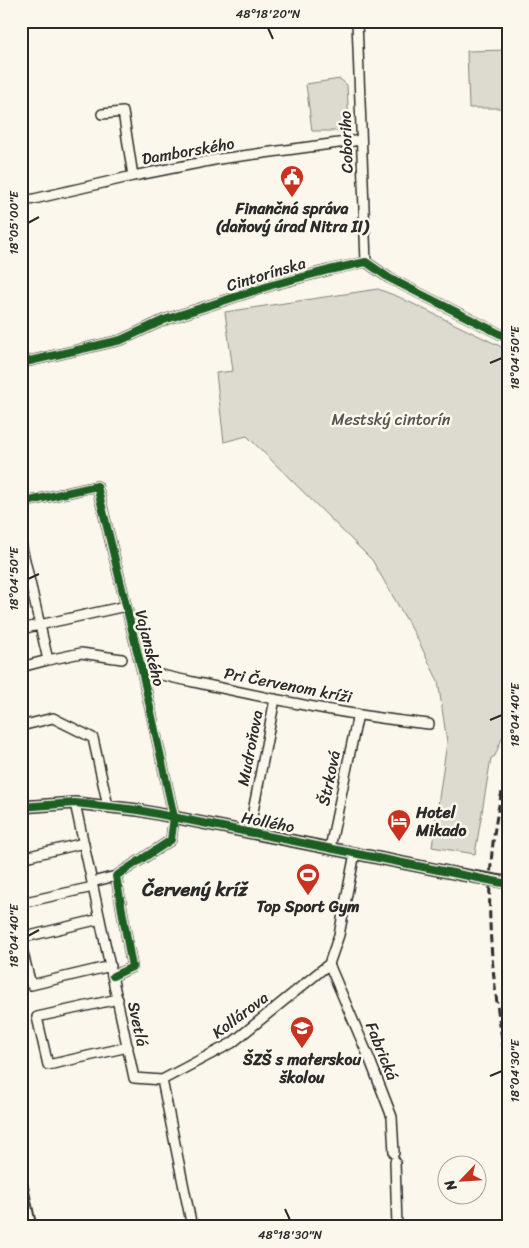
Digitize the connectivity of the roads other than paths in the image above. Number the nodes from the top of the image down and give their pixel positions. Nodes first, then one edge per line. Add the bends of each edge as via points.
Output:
1 (357, 21) edge
2 (102, 114) dead end
3 (361, 140) junction
4 (133, 176) junction
5 (21, 202) edge
6 (366, 262) junction
7 (508, 338) edge
8 (21, 363) edge
9 (21, 503) edge
10 (21, 543) edge
11 (126, 606) junction
12 (40, 625) junction
13 (21, 630) edge
14 (122, 658) dead end
15 (48, 660) junction
16 (21, 666) edge
17 (142, 671) junction
18 (275, 699) junction
19 (358, 714) junction
20 (429, 724) dead end
21 (21, 726) edge
22 (75, 803) junction
23 (108, 806) junction
24 (21, 807) edge
25 (174, 817) junction
26 (249, 832) junction
27 (84, 843) junction
28 (330, 848) junction
29 (356, 853) junction
30 (21, 858) edge
31 (116, 876) junction
32 (506, 883) edge
33 (93, 884) junction
34 (21, 903) edge
35 (100, 919) junction
36 (21, 938) edge
37 (21, 945) edge
38 (329, 964) junction
39 (110, 966) junction
40 (113, 976) junction
41 (118, 999) junction
42 (128, 1047) junction
43 (162, 1080) junction
44 (21, 1185) edge
45 (30, 1227) edge
46 (192, 1227) edge
47 (398, 1227) edge

1 - 3 street, Coboriho
2 - 4 street via 123,112
3 - 4 street, Damborského via 219,159
3 - 6 street, Coboriho
4 - 5 street, Damborského
6 - 7 street via 389,278
6 - 8 street, Cintorínska via 272,285 164,320 121,340
9 - 11 street, Vajanského via 97,486
10 - 12 street
11 - 12 street
11 - 17 street, Vajanského
12 - 13 street
12 - 15 street
14 - 15 street via 81,653
15 - 16 street
17 - 18 street, Pri Červenom kríži
17 - 25 street, Vajanského
18 - 19 street, Pri Červenom kríži
18 - 26 street, Mudroňova
19 - 20 street, Pri Červenom kríži
19 - 28 street, Štrková
21 - 23 street via 53,718 93,738
22 - 23 street, Hollého
22 - 24 street, Hollého
22 - 27 street, Svetlá
23 - 25 street, Hollého
25 - 26 street, Hollého
25 - 31 street via 171,840
26 - 28 street, Hollého
27 - 30 street
27 - 33 street, Svetlá
28 - 29 street, Hollého
29 - 32 street, Hollého, bridge
29 - 38 street via 339,935
31 - 33 street
31 - 40 street via 132,967
33 - 34 street
33 - 35 street, Svetlá
35 - 36 street
35 - 39 street, Svetlá
37 - 39 street via 31,985
38 - 43 street, Kollárova via 232,1043
38 - 47 street, Fabrická via 392,1117
39 - 40 street, Svetlá
40 - 41 street, Svetlá
41 - 42 street, Svetlá
41 - 42 street via 37,1017 48,1065
42 - 43 street, Svetlá via 134,1078
43 - 46 street
44 - 45 main road

